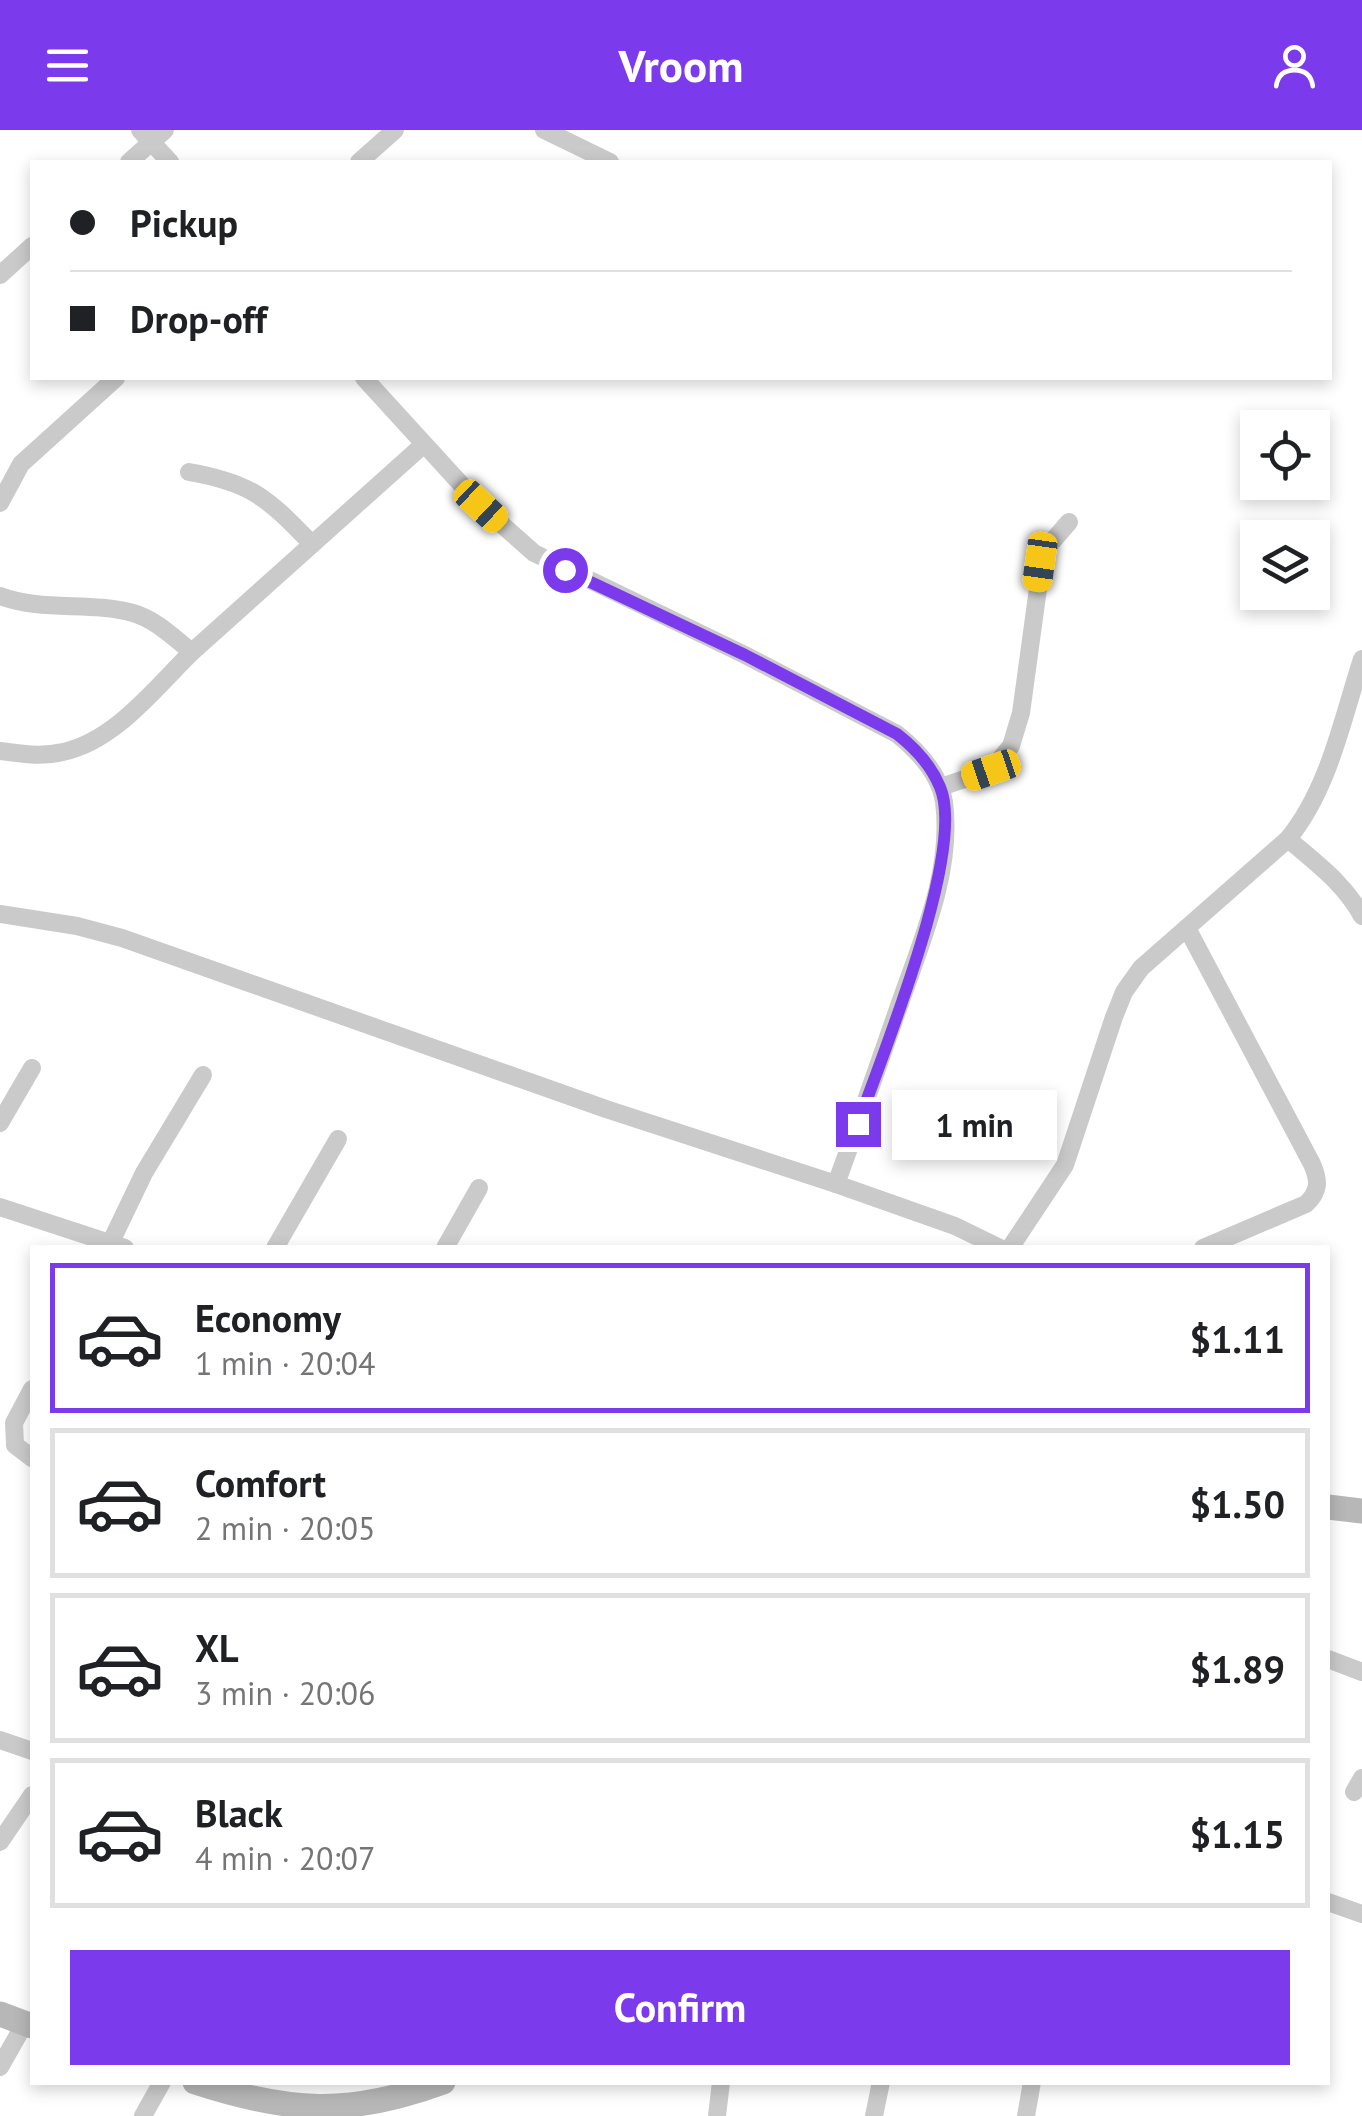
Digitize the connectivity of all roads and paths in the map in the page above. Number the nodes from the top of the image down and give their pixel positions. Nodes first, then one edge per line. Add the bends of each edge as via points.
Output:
1 (394, 130) edge
2 (544, 130) edge
3 (152, 134) edge
4 (131, 160) edge
5 (169, 160) edge
6 (361, 160) edge
7 (605, 160) edge
8 (30, 248) edge
9 (0, 275) edge
10 (114, 380) edge
11 (366, 380) edge
12 (423, 445) junction
13 (189, 472) dead end
14 (0, 503) edge
15 (1068, 522) dead end
16 (312, 544) junction
17 (0, 596) edge
18 (192, 652) junction
19 (1360, 672) edge
20 (0, 751) edge
21 (941, 788) junction
22 (1288, 840) junction
23 (0, 914) edge
24 (1362, 916) edge
25 (1187, 928) junction
26 (32, 1068) dead end
27 (203, 1075) dead end
28 (0, 1123) edge
29 (338, 1139) dead end
30 (836, 1184) junction
31 (480, 1188) dead end
32 (0, 1206) edge
33 (111, 1245) edge
34 (114, 1245) edge
35 (277, 1245) edge
36 (447, 1245) edge
37 (994, 1245) edge
38 (1012, 1245) edge
39 (1210, 1245) edge
40 (30, 1394) edge
41 (30, 1456) edge
42 (1330, 1506) edge
43 (1362, 1511) edge
44 (1330, 1661) edge
45 (1362, 1672) edge
46 (0, 1740) edge
47 (30, 1750) edge
48 (30, 1798) edge
49 (0, 1842) edge
50 (1330, 1903) edge
51 (1362, 1914) edge
52 (19, 2021) edge
53 (0, 2067) edge
54 (160, 2085) edge
55 (204, 2085) edge
56 (436, 2085) edge
57 (721, 2085) edge
58 (880, 2085) edge
59 (1031, 2085) edge
60 (304, 2114) edge
61 (143, 2116) edge
62 (717, 2116) edge
63 (874, 2116) edge
64 (1026, 2116) edge

1 - 6 street
2 - 7 street
3 - 4 street
3 - 5 street
8 - 9 street
10 - 14 street via 21,464
11 - 12 street
12 - 16 street
12 - 21 street via 534,553 897,734 917,750
13 - 16 street via 252,489
15 - 21 street via 1042,552 1011,746 991,770
16 - 18 street
17 - 18 street via 133,613
18 - 20 street via 98,738 55,754
19 - 22 street via 1319,790
21 - 30 street via 945,838 935,895
22 - 24 street via 1332,875
22 - 25 street
23 - 30 street via 122,938
25 - 38 street via 1124,992 1070,1152
25 - 39 street via 1318,1182 1306,1204
26 - 28 street
27 - 34 street via 144,1173
29 - 35 street
30 - 37 street
31 - 36 street
32 - 33 street
40 - 41 street via 12,1430 15,1445
42 - 43 street
44 - 45 street
46 - 47 street
48 - 49 street
50 - 51 street
52 - 53 street
54 - 61 street
55 - 60 street
56 - 60 street via 390,2106
57 - 62 street
58 - 63 street
59 - 64 street

